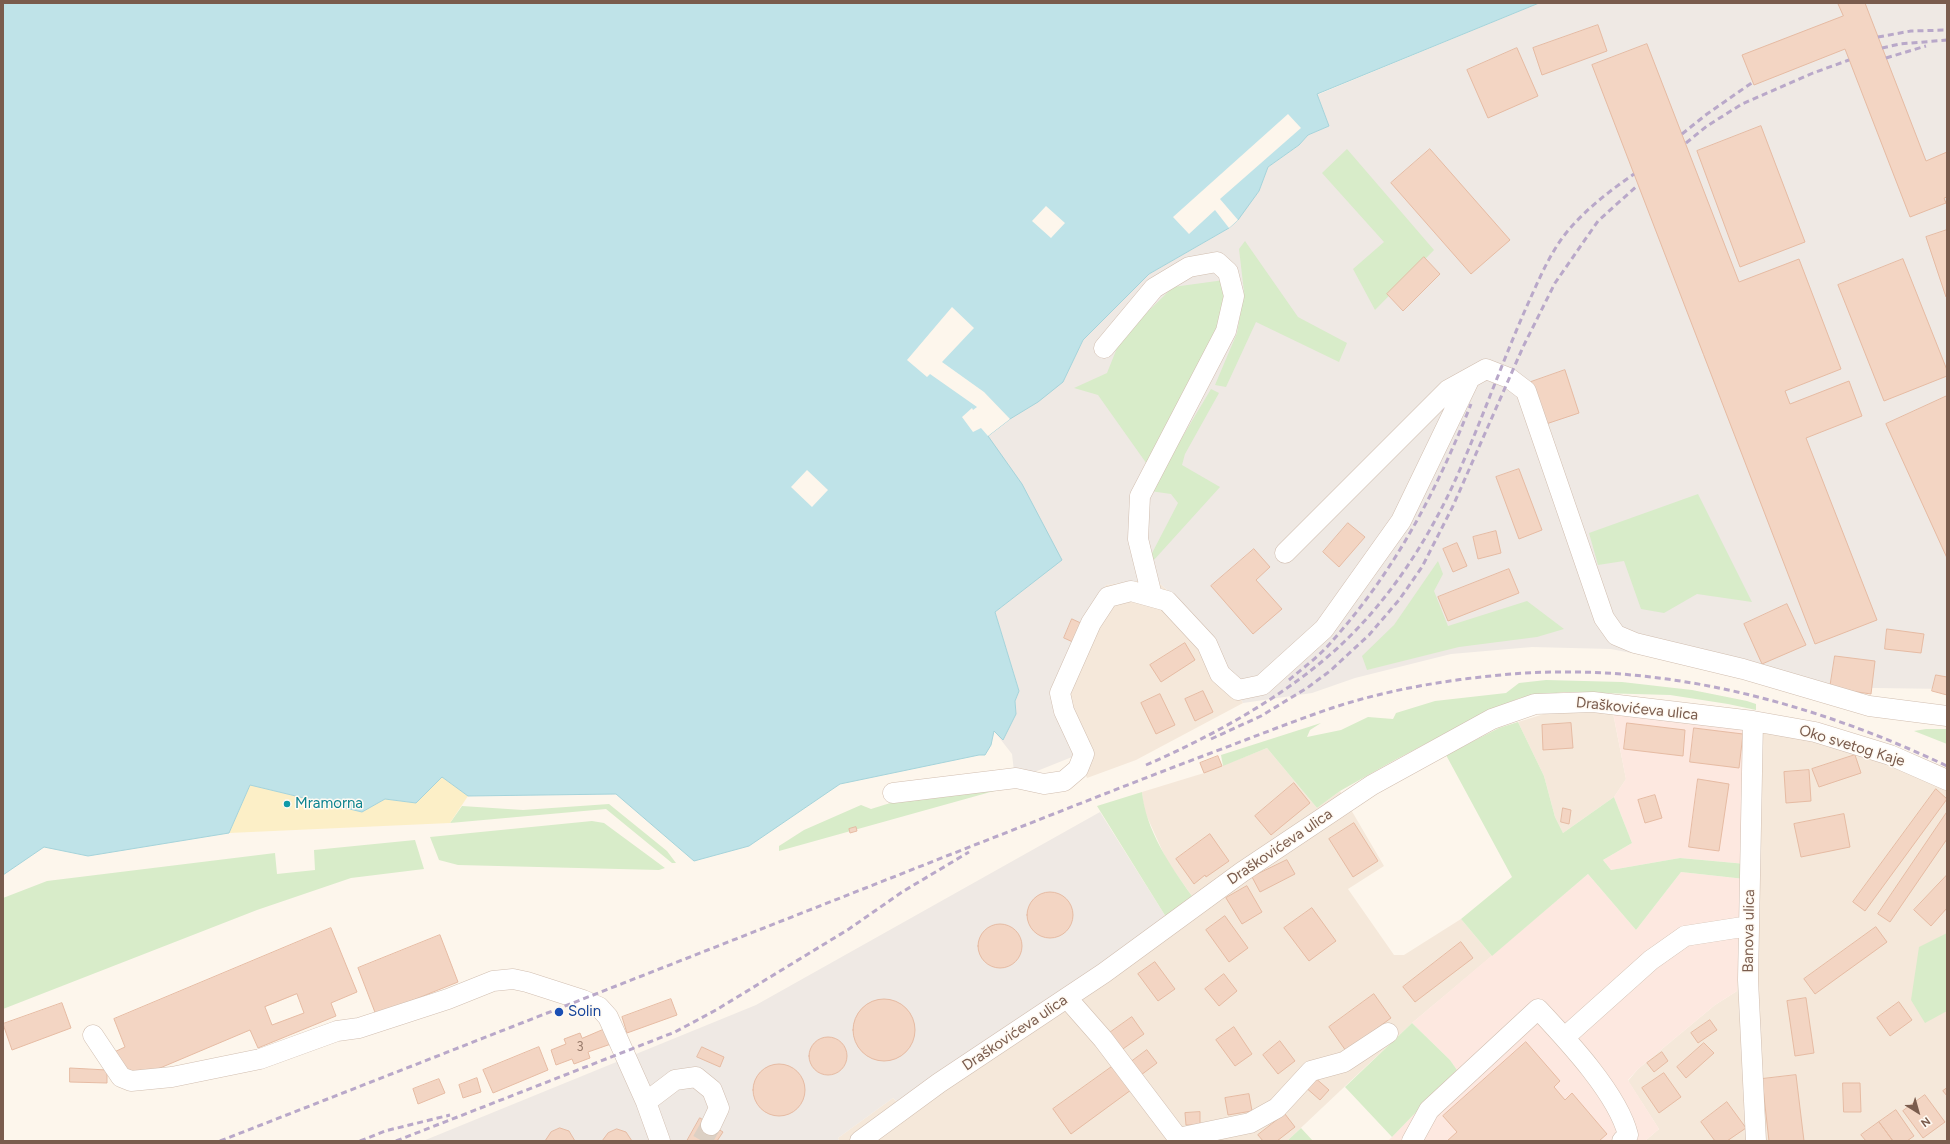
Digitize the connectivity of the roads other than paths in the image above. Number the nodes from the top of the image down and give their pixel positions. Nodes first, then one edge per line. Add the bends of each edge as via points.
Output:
1 (1104, 348) dead end
2 (1470, 378) junction
3 (1285, 553) dead end
4 (1152, 596) junction
5 (1947, 716) edge
6 (1753, 721) junction
7 (1947, 780) edge
8 (893, 793) dead end
9 (1749, 926) junction
10 (1067, 998) junction
11 (1388, 1033) dead end
12 (93, 1036) dead end
13 (1564, 1036) junction
14 (646, 1102) junction
15 (711, 1125) tunnel mouth
16 (1177, 1140) edge
17 (660, 1141) edge
18 (860, 1141) edge
19 (1412, 1141) edge
20 (1622, 1141) edge
21 (1756, 1141) edge

1 - 4 street via 1154,288 1188,267 1217,262 1228,272 1234,296 1226,331 1140,496 1138,540
2 - 3 street via 1448,390
2 - 4 street via 1401,521 1324,629 1262,685 1238,690 1220,674 1207,644 1166,601
2 - 5 street via 1486,369 1509,378 1526,392 1604,618 1616,635 1635,643 1743,669 1869,706
4 - 8 street via 1131,591 1108,597 1091,623 1060,693 1064,711 1084,754 1078,768 1064,781 1044,784 1016,778
6 - 7 street, Oko svetog Kaje via 1815,732 1890,755
6 - 9 street, Banova ulica
6 - 10 street, Draškovićeva ulica via 1593,702 1535,704 1492,719 1372,785 1242,872
9 - 13 street via 1685,936 1651,960
9 - 21 street, Banova ulica via 1748,980
10 - 16 street via 1102,1038
10 - 18 street, Draškovićeva ulica via 939,1083
11 - 16 street via 1344,1062 1311,1071 1277,1108 1250,1123
12 - 14 street via 121,1077 131,1081 172,1077 260,1059 337,1032 359,1028 448,999 493,981 513,979 599,1007 608,1017
13 - 19 street via 1538,1009 1429,1110
13 - 20 street via 1606,1090 1625,1121 1628,1135
14 - 15 street via 675,1080 696,1077 712,1090 719,1108
14 - 17 street

